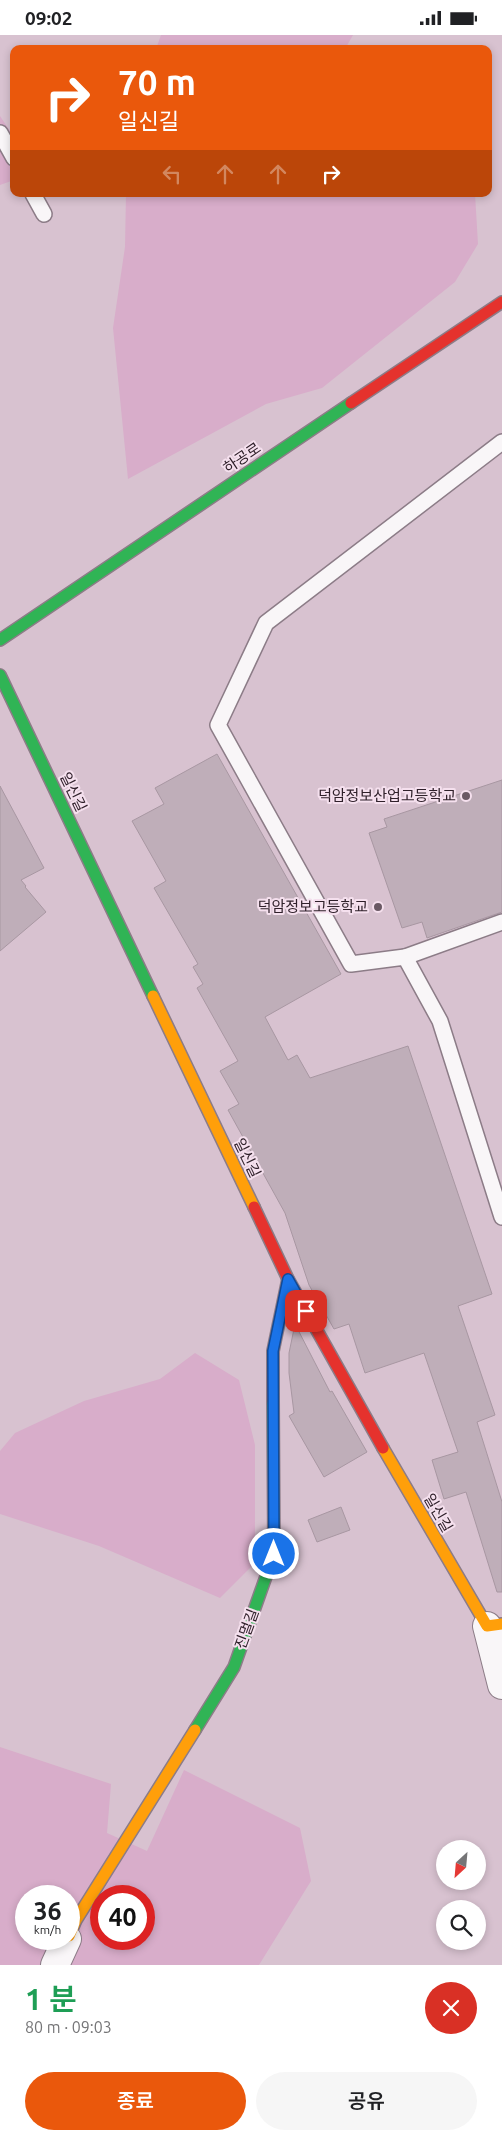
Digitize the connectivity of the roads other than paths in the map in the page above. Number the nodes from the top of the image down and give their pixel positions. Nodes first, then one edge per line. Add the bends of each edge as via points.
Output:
1 (0, 133) edge
2 (10, 151) edge
3 (36, 197) edge
4 (44, 214) dead end
5 (502, 291) edge
6 (502, 302) edge
7 (468, 323) junction
8 (502, 442) edge
9 (0, 640) edge
10 (0, 675) edge
11 (502, 923) edge
12 (405, 957) junction
13 (502, 1217) edge
14 (288, 1279) junction
15 (494, 1625) edge
16 (502, 1685) edge
17 (80, 1914) edge
18 (62, 1950) edge
19 (55, 1965) edge

1 - 2 lane
3 - 4 lane
5 - 7 street
6 - 7 street, 하공로
7 - 9 street, 하공로
8 - 12 lane via 266,623 218,725 351,964
10 - 14 street, 일신길
11 - 12 lane
12 - 13 lane via 440,1021
14 - 15 street, 일신길 via 367,1421
14 - 17 street, 진멀길 via 273,1351 274,1554 234,1667
15 - 16 street
18 - 19 street, 진멀길

